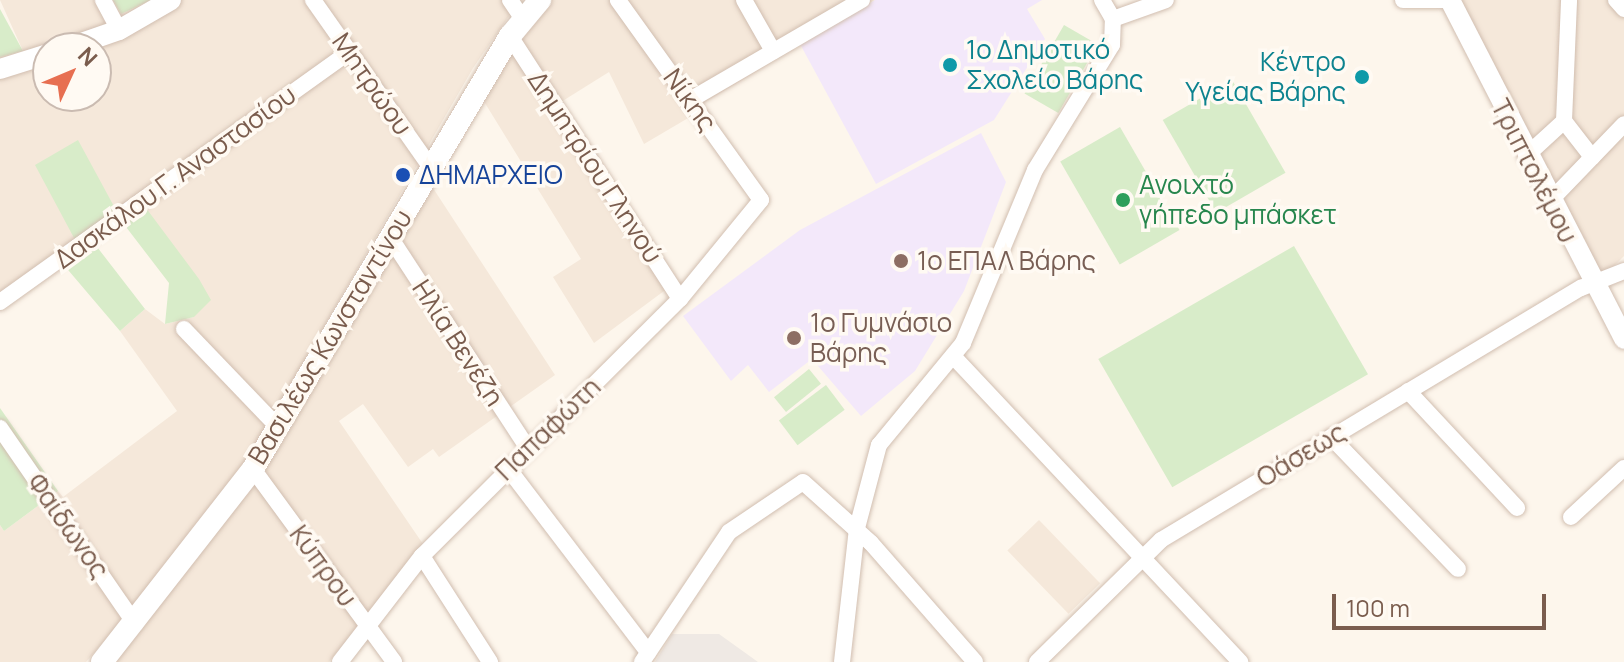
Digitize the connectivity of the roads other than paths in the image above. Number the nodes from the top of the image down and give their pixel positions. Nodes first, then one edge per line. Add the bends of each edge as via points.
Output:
1 (103, 0) edge
2 (171, 0) edge
3 (313, 0) edge
4 (540, 0) edge
5 (618, 0) edge
6 (744, 0) edge
7 (862, 0) edge
8 (1102, 0) edge
9 (1166, 0) edge
10 (1403, 0) edge
11 (1450, 0) edge
12 (1569, 0) edge
13 (1616, 0) edge
14 (1624, 9) edge
15 (514, 18) edge
16 (1113, 19) junction
17 (119, 30) junction
18 (112, 32) edge
19 (773, 51) junction
20 (349, 52) junction
21 (32, 59) edge
22 (0, 69) edge
23 (690, 100) junction
24 (1564, 121) junction
25 (1624, 124) edge
26 (1526, 156) junction
27 (1592, 157) junction
28 (431, 168) junction
29 (761, 200) joint
30 (1549, 202) junction
31 (390, 237) junction
32 (1624, 271) edge
33 (1593, 286) junction
34 (680, 299) junction
35 (0, 302) edge
36 (184, 329) dead end
37 (1624, 339) edge
38 (953, 356) junction
39 (1408, 391) junction
40 (278, 427) junction
41 (0, 428) edge
42 (1331, 437) junction
43 (527, 447) junction
44 (507, 467) junction
45 (1624, 468) edge
46 (253, 469) junction
47 (1517, 508) dead end
48 (1571, 517) dead end
49 (857, 528) junction
50 (1143, 555) junction
51 (422, 556) junction
52 (1458, 569) dead end
53 (135, 624) junction
54 (366, 625) junction
55 (645, 657) edge
56 (102, 662) edge
57 (340, 662) edge
58 (394, 662) edge
59 (490, 662) edge
60 (842, 662) edge
61 (975, 662) edge
62 (1037, 662) edge
63 (1240, 662) edge

1 - 17 street
2 - 17 street
3 - 20 street, Μητρώου
4 - 15 main road, Βασιλέως Κωνσταντίνου
5 - 23 street, Νίκης
6 - 19 street
7 - 19 street
8 - 16 street
9 - 16 street
10 - 11 street
11 - 26 street, Τριπτολέμου
12 - 24 street
13 - 14 street
15 - 28 main road, Βασιλέως Κωνσταντίνου
15 - 34 street, Δημητρίου Γληνού
16 - 38 street via 1112,45 1035,170
17 - 18 street
19 - 23 street
20 - 28 street, Μητρώου
20 - 35 street, Δασκάλου Γ. Αναστασίου
21 - 22 street
23 - 29 street, Νίκης
24 - 26 street
24 - 27 street
25 - 27 street
26 - 30 street, Τριπτολέμου
27 - 30 street
28 - 31 main road, Βασιλέως Κωνσταντίνου
29 - 34 street, Παπαφώτη
30 - 33 street, Τριπτολέμου
31 - 40 main road, Βασιλέως Κωνσταντίνου
31 - 43 street, Ηλία Βενέζη
32 - 33 street, Οάσεως
33 - 37 street, Τριπτολέμου
33 - 39 street, Οάσεως
34 - 43 street, Παπαφώτη
36 - 40 street
38 - 49 street via 879,445
38 - 50 street
39 - 42 street, Οάσεως
39 - 47 street
40 - 46 main road, Βασιλέως Κωνσταντίνου
41 - 53 street, Φαίδωνος
42 - 50 street, Οάσεως
42 - 52 street
43 - 44 street, Παπαφώτη
44 - 51 street, Παπαφώτη
44 - 55 street
45 - 48 street
46 - 53 main road, Βασιλέως Κωνσταντίνου
46 - 54 street, Κύπρου
49 - 55 street via 814,487 793,485 729,532
49 - 60 street
49 - 61 street
50 - 62 street, Οάσεως
50 - 63 street
51 - 54 street, Παπαφώτη
51 - 59 street
53 - 56 main road, Βασιλέως Κωνσταντίνου
54 - 57 street, Παπαφώτη
54 - 58 street, Κύπρου

